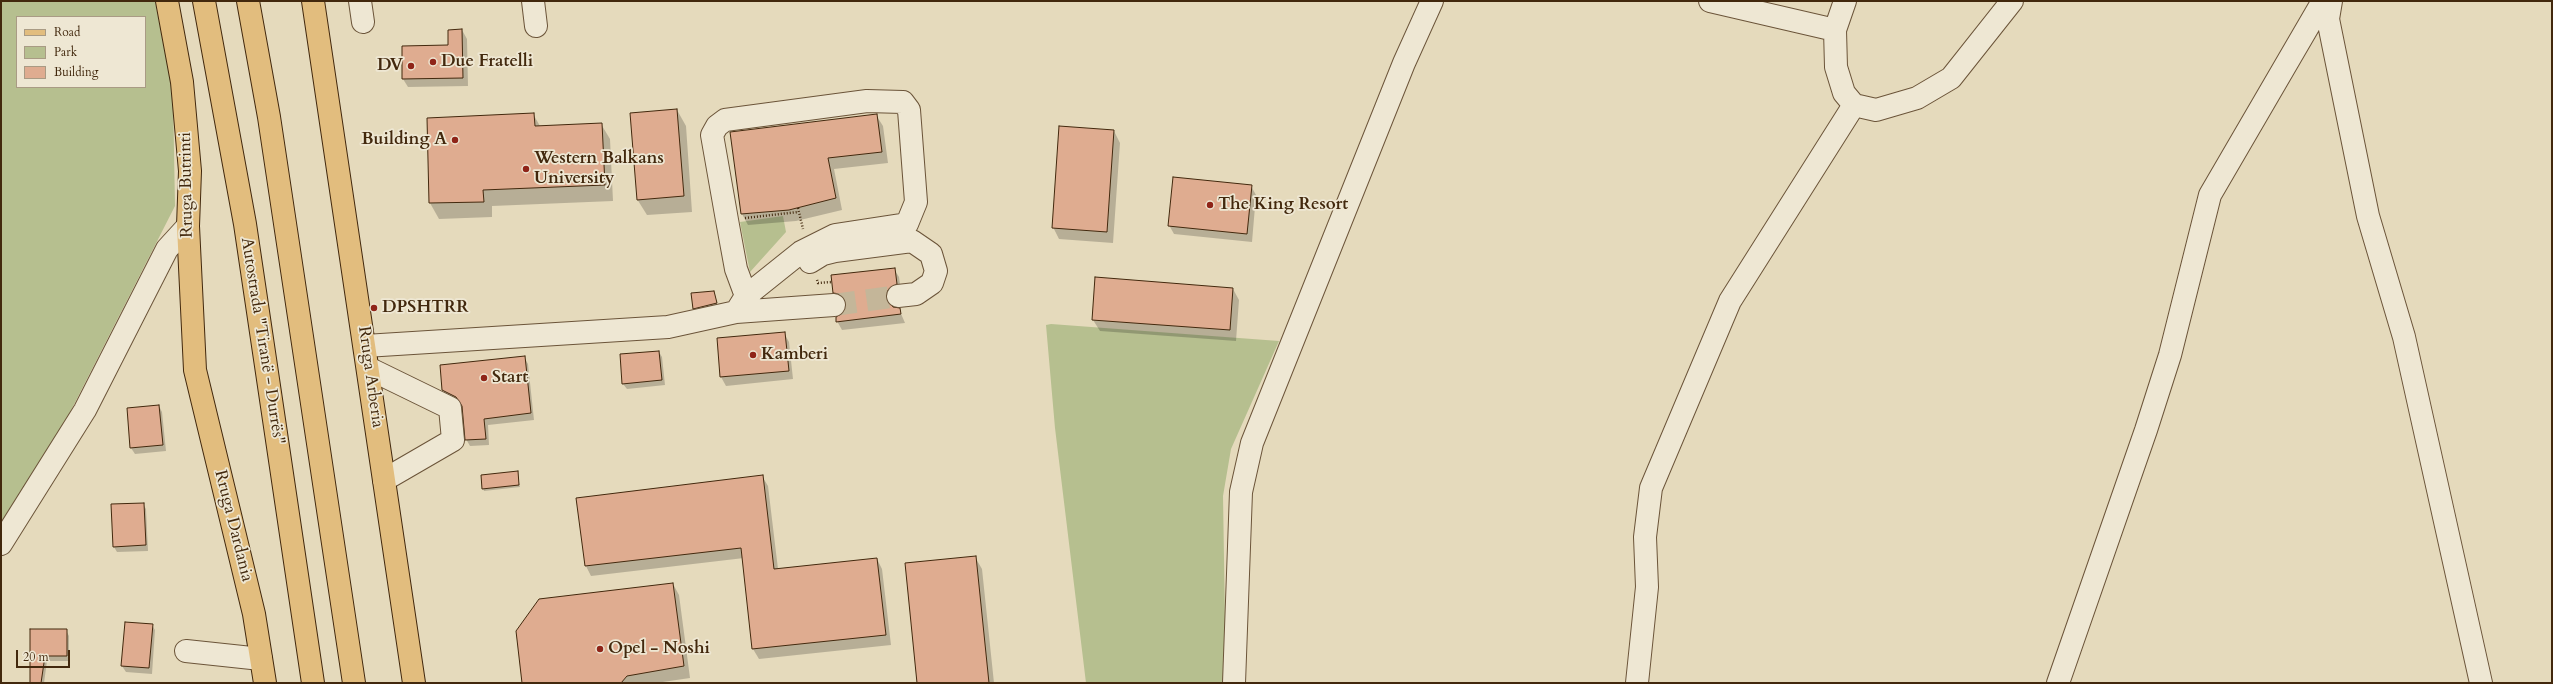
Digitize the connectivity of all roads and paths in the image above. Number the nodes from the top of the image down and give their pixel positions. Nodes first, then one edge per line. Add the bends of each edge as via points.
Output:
1 (167, 1) edge
2 (204, 1) edge
3 (248, 1) edge
4 (313, 1) edge
5 (533, 1) edge
6 (1432, 1) edge
7 (1710, 1) edge
8 (1845, 1) edge
9 (2012, 1) edge
10 (2324, 1) edge
11 (2330, 1) edge
12 (536, 26) dead end
13 (1835, 30) junction
14 (1854, 105) junction
15 (798, 212) dead end
16 (727, 220) junction
17 (188, 226) junction
18 (898, 296) tunnel mouth
19 (741, 304) junction
20 (834, 305) tunnel mouth
21 (365, 346) junction
22 (368, 368) junction
23 (195, 370) joint
24 (384, 480) junction
25 (1, 544) edge
26 (186, 651) dead end
27 (261, 658) junction
28 (265, 683) edge
29 (313, 683) edge
30 (354, 683) edge
31 (414, 683) edge
32 (1234, 683) edge
33 (1637, 683) edge
34 (2058, 683) edge
35 (2481, 683) edge

1 - 17 main road, Rruga Butrinti via 182,82 190,171
2 - 29 main road, Autostrada "Tiranë - Durrës" via 244,224
3 - 30 main road via 269,117
4 - 21 main road, Rruga Arberia
5 - 12 street
6 - 32 street via 1404,63 1252,443 1242,492
7 - 13 street
8 - 13 street
9 - 14 street via 1951,78 1938,88 1918,98 1876,110
10 - 34 street via 2210,195 2170,354
11 - 35 street via 2328,19 2368,216 2404,338
13 - 14 street via 1836,66 1844,93
14 - 33 street via 1730,301 1651,488 1645,536 1647,587
15 - 16 path
16 - 19 street
16 - 19 street via 712,135 717,126 725,120 867,101 903,102 909,110 916,202 907,224 835,235 801,252
17 - 23 main road, Rruga Butrinti
17 - 25 street via 167,249 85,410
18 - 19 street via 916,294 932,283 936,271 931,254 912,241 823,254
19 - 20 street
19 - 21 street via 668,327
21 - 22 main road, Rruga Arberia
22 - 24 main road, Rruga Arberia
22 - 24 street via 450,408 453,440
23 - 27 main road, Rruga Dardania via 254,614
24 - 31 main road, Rruga Arberia
26 - 27 street
27 - 28 main road, Rruga Dardania

